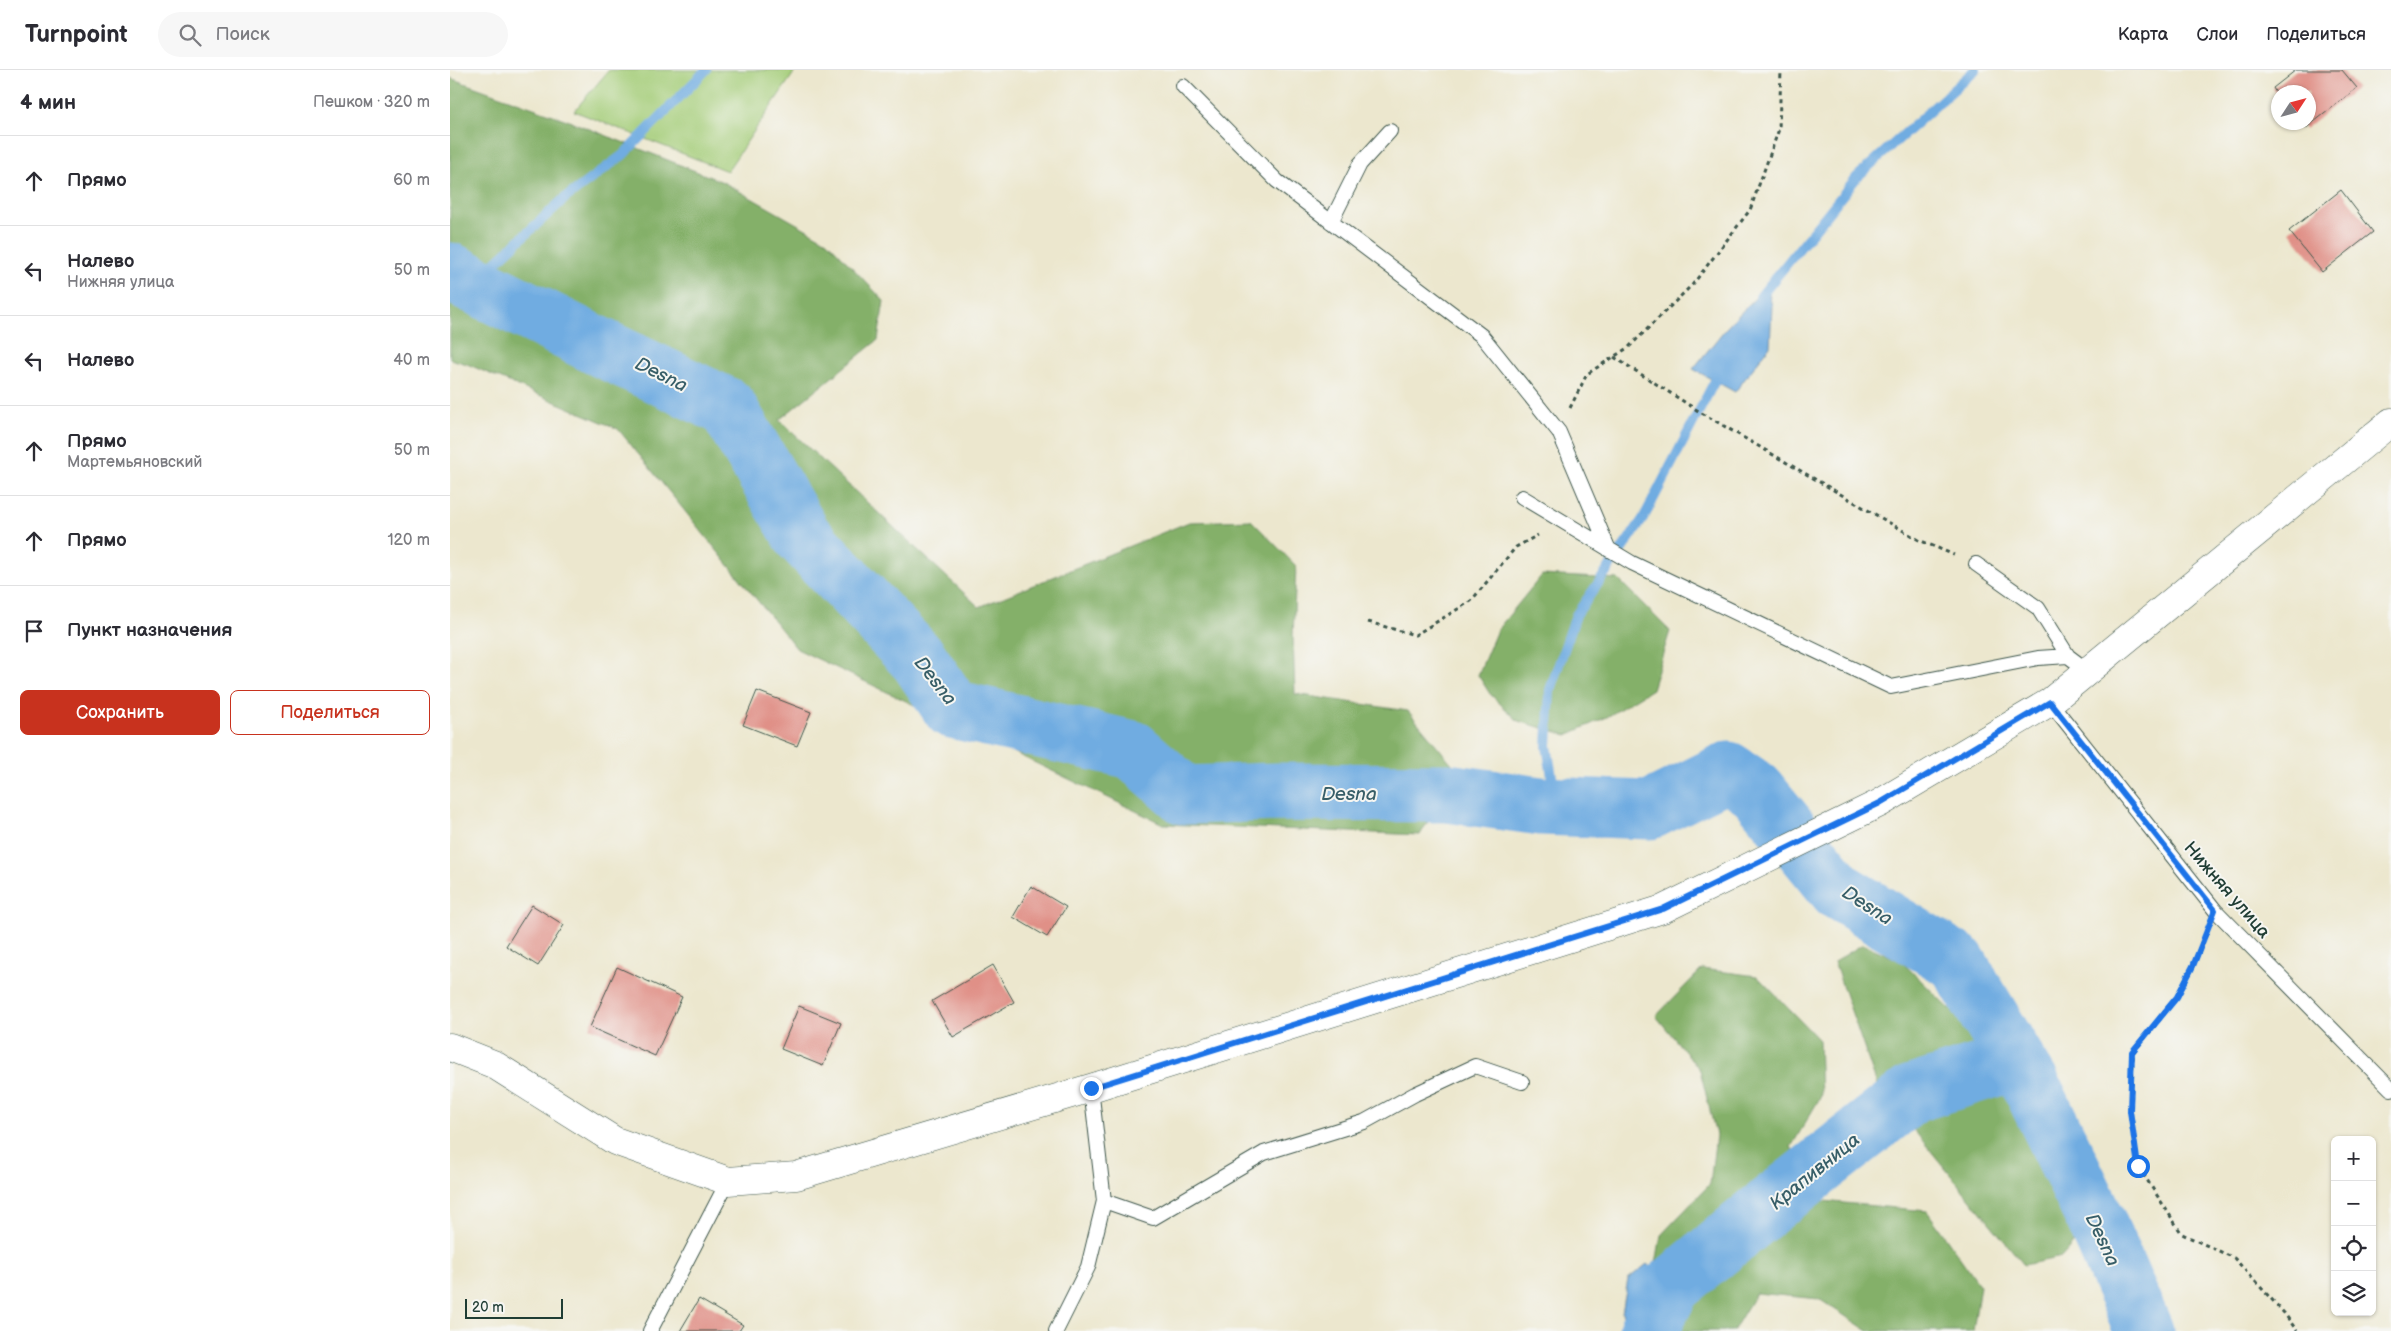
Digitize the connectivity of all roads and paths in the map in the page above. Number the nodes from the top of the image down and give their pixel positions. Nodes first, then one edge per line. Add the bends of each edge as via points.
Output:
1 (1781, 70) edge
2 (1183, 86) dead end
3 (1390, 131) dead end
4 (1331, 222) junction
5 (1614, 357) junction
6 (2391, 422) edge
7 (1558, 432) junction
8 (1522, 497) dead end
9 (1563, 522) junction
10 (1609, 550) junction
11 (1976, 564) joint
12 (1368, 622) dead end
13 (2078, 663) junction
14 (2050, 702) junction
15 (2215, 910) junction
16 (450, 1047) edge
17 (1522, 1082) dead end
18 (1091, 1088) junction
19 (2391, 1089) edge
20 (728, 1181) junction
21 (1104, 1200) junction
22 (650, 1331) edge
23 (1056, 1331) edge
24 (2297, 1331) edge

1 - 5 path via 1779,129 1750,210 1693,284 1628,348
2 - 4 lane via 1277,181
3 - 4 lane via 1360,164
4 - 7 lane via 1482,336
5 - 7 path via 1587,374
5 - 11 path via 1700,412 1919,540
6 - 13 street
7 - 10 lane
8 - 9 lane
9 - 10 lane
9 - 12 path via 1516,547 1471,601 1415,635
10 - 13 lane via 1891,687 2038,658
11 - 13 lane via 2038,608
13 - 14 street
14 - 15 lane, Нижняя улица
14 - 18 street via 1880,803 1663,909
15 - 19 lane, Нижняя улица
15 - 24 path via 2177,997 2132,1052 2130,1111 2138,1166 2182,1234 2234,1258
16 - 20 street via 493,1064 615,1141
17 - 21 lane via 1475,1066 1364,1122 1264,1153 1153,1218
18 - 20 street via 796,1176
18 - 21 lane
20 - 22 lane
21 - 23 lane via 1088,1268

